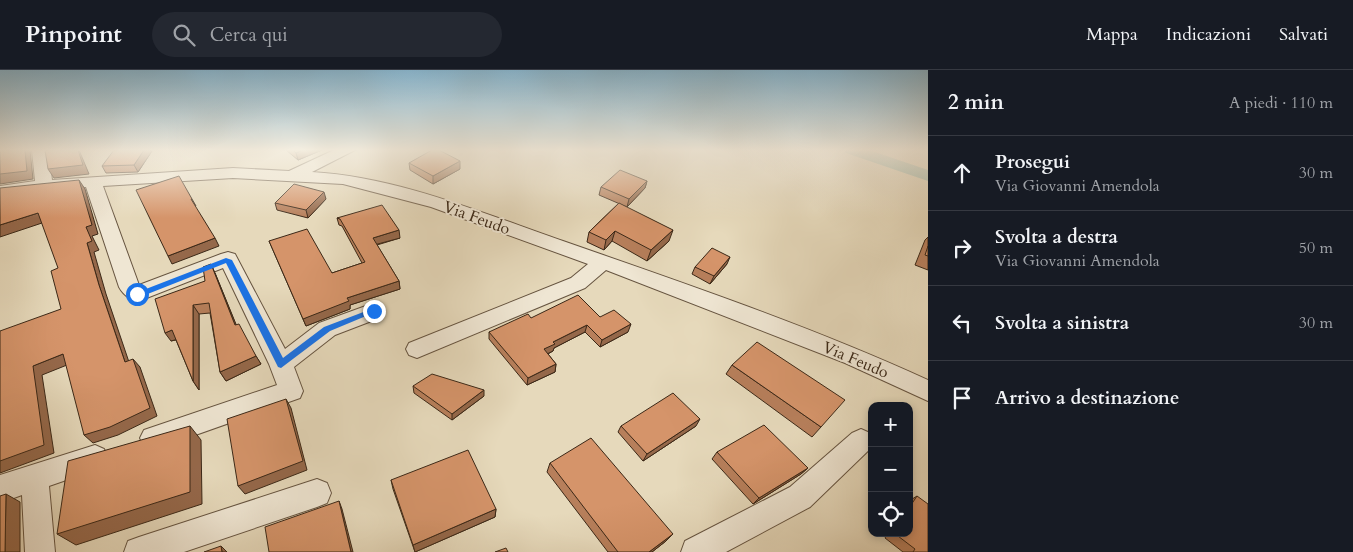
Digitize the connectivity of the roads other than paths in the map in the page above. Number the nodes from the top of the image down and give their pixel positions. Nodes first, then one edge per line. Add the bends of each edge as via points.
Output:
1 (43, 172) edge
2 (298, 172) edge
3 (290, 176) junction
4 (92, 182) junction
5 (44, 185) junction
6 (0, 191) edge
7 (603, 262) junction
8 (374, 311) dead end
9 (417, 349) dead end
10 (281, 364) junction
11 (928, 391) edge
12 (861, 441) dead end
13 (35, 478) junction
14 (0, 489) edge
15 (317, 493) dead end
16 (40, 552) edge
17 (140, 552) edge
18 (696, 552) edge

1 - 5 street
2 - 3 street
3 - 4 street, Via Feudo via 233,173
3 - 7 street, Via Feudo via 342,179 437,202
4 - 5 street, Via Feudo
4 - 10 street via 133,291 228,260
5 - 6 street, Via Feudo
7 - 9 street via 578,283
7 - 11 street, Via Feudo via 853,356
8 - 10 street via 327,329
10 - 13 street via 291,391
12 - 18 street via 800,496
13 - 14 street
13 - 16 street
15 - 17 street

